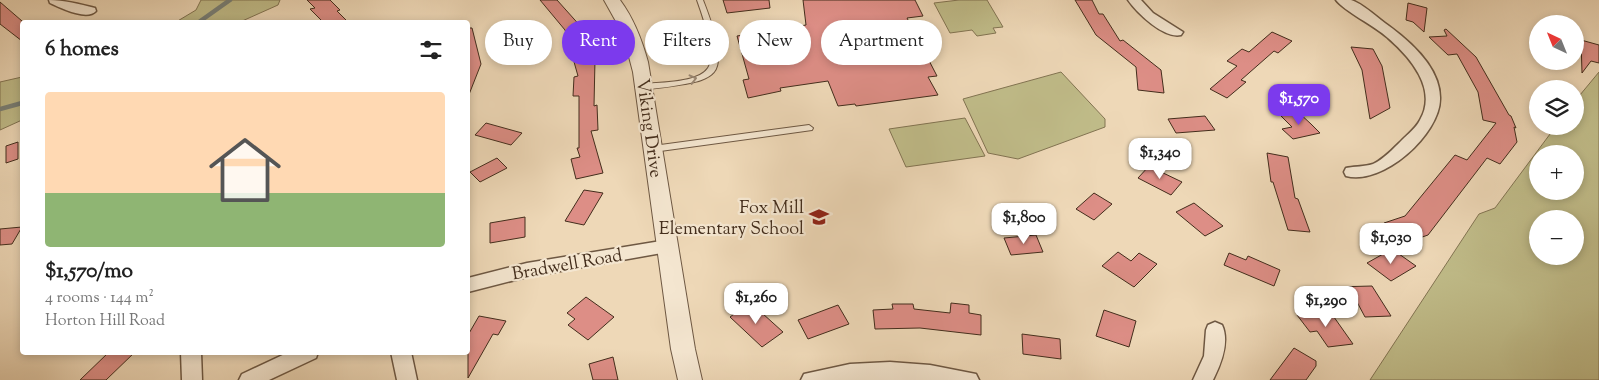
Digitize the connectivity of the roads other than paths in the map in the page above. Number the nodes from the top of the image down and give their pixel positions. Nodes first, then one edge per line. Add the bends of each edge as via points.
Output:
1 (55, 0) edge
2 (612, 0) edge
3 (700, 0) edge
4 (1134, 0) edge
5 (1343, 0) edge
6 (90, 11) dead end
7 (1176, 32) dead end
8 (644, 86) junction
9 (809, 128) dead end
10 (653, 149) junction
11 (1352, 172) dead end
12 (667, 246) junction
13 (470, 284) edge
14 (1215, 330) dead end
15 (191, 355) edge
16 (302, 355) edge
17 (402, 355) edge
18 (192, 380) edge
19 (249, 380) edge
20 (408, 380) edge
21 (690, 380) edge
22 (811, 380) edge
23 (969, 380) edge
24 (1203, 380) edge

1 - 6 street via 71,8
2 - 8 street, Viking Drive via 628,26 638,52
8 -> 3 lane via 697,78 710,72 715,54
4 - 7 street via 1148,16
5 - 11 street via 1378,23 1407,48 1426,75 1432,103 1429,117 1421,130 1386,165
8 - 10 street, Viking Drive
9 - 10 lane
10 - 12 street, Viking Drive
12 - 13 street, Bradwell Road via 527,270
12 - 21 street, Viking Drive
14 - 24 street via 1216,349
15 - 18 street
16 - 19 street
17 - 20 street
22 - 23 street via 885,370 918,371

